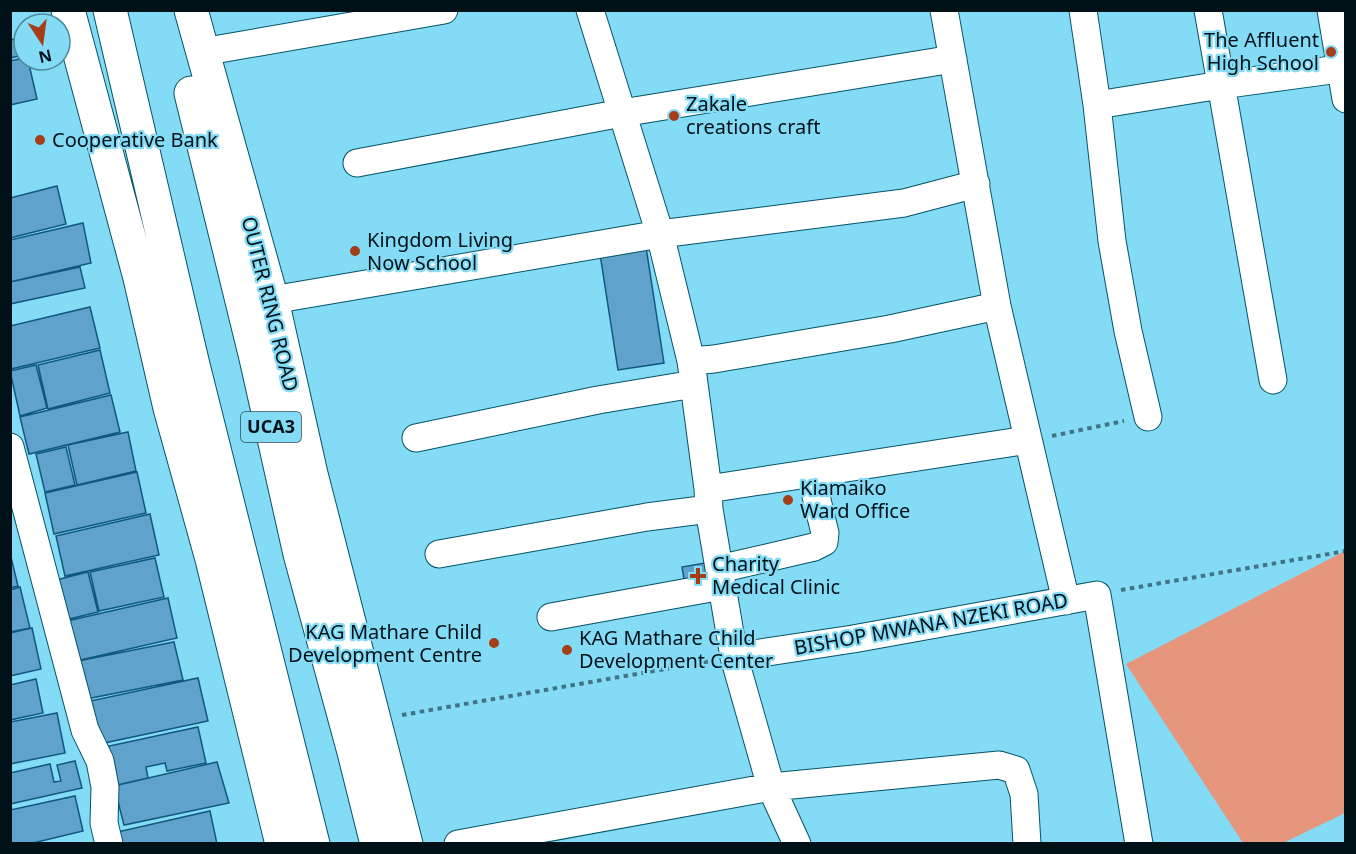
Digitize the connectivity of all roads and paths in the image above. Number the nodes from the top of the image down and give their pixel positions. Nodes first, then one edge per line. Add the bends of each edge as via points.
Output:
1 (68, 10) edge
2 (110, 10) edge
3 (169, 10) edge
4 (191, 10) edge
5 (444, 10) edge
6 (590, 10) edge
7 (944, 10) edge
8 (1083, 10) edge
9 (1208, 10) edge
10 (1331, 10) edge
11 (202, 52) junction
12 (953, 59) junction
13 (1343, 68) edge
14 (1221, 85) junction
15 (1346, 99) edge
16 (1097, 105) junction
17 (622, 114) junction
18 (357, 163) dead end
19 (976, 184) junction
20 (660, 234) junction
21 (272, 300) junction
22 (997, 306) junction
23 (693, 372) junction
24 (1273, 381) dead end
25 (1148, 417) joint
26 (416, 438) dead end
27 (1028, 440) junction
28 (10, 447) edge
29 (816, 496) dead end
30 (708, 499) junction
31 (1346, 551) edge
32 (440, 554) dead end
33 (720, 577) junction
34 (1097, 594) junction
35 (1066, 600) junction
36 (551, 617) dead end
37 (734, 657) junction
38 (375, 720) junction
39 (771, 788) junction
40 (109, 843) edge
41 (282, 843) edge
42 (313, 843) edge
43 (377, 843) edge
44 (406, 843) edge
45 (458, 843) edge
46 (797, 843) edge
47 (1027, 843) edge
48 (1139, 843) edge

1 - 41 main road via 140,278
2 - 42 main road, UCA3 via 193,365
3 - 43 main road, OUTER RING ROAD / UCA3 via 256,358 300,554
4 - 11 main road, OUTER RING ROAD / UCA3
5 - 11 street
6 - 17 street
7 - 12 street
8 - 16 street
9 - 14 street
10 - 13 street
11 - 21 main road, OUTER RING ROAD / UCA3
12 - 17 street
12 - 19 street
13 - 14 street
13 - 15 street
14 - 16 street
14 - 24 street
16 - 25 street via 1112,241
17 - 18 street
17 - 20 street
19 - 20 street via 904,203
19 - 22 street
20 - 21 street
20 - 23 street
21 - 38 main road, OUTER RING ROAD / UCA3 via 311,474
22 - 23 street
22 - 27 street
23 - 26 street via 598,400
23 - 30 street
25 - 27 path
27 - 30 street
27 - 35 street
28 - 40 street via 85,730 100,761
29 - 33 street via 824,542
30 - 32 street via 626,520
30 - 33 street
31 - 34 path
33 - 36 street
33 - 37 street
34 - 35 street, BISHOP MWANA NZEKI ROAD
34 - 48 street
35 - 37 street, BISHOP MWANA NZEKI ROAD
37 - 38 path
37 - 39 street
38 - 44 main road, OUTER RING ROAD / UCA3
39 - 45 street
39 - 46 street
39 - 47 street via 999,765 1016,770 1024,795

